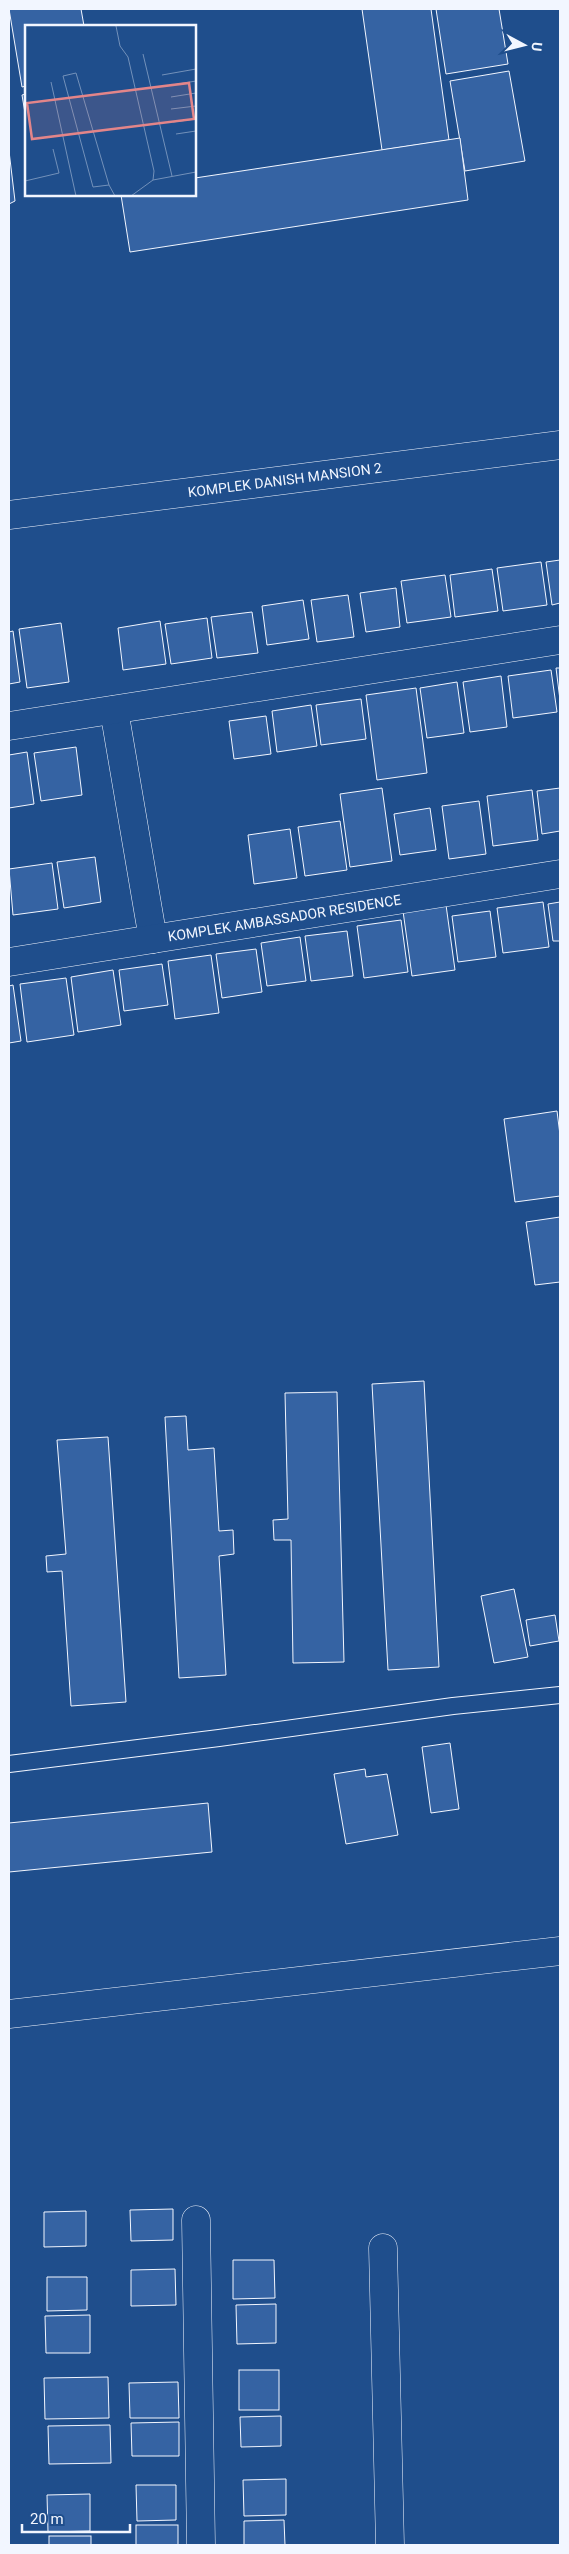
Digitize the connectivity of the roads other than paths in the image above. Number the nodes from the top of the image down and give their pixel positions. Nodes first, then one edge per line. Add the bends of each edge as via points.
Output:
1 (560, 445) edge
2 (9, 515) edge
3 (560, 640) edge
4 (114, 710) junction
5 (9, 726) edge
6 (560, 874) edge
7 (153, 939) junction
8 (9, 962) edge
9 (560, 1695) edge
10 (9, 1764) edge
11 (560, 1951) edge
12 (9, 2014) edge
13 (196, 2220) dead end
14 (383, 2248) dead end
15 (201, 2545) edge
16 (390, 2545) edge

1 - 2 street, KOMPLEK DANISH MANSION 2
3 - 4 street
4 - 5 street
4 - 7 street
6 - 7 street, KOMPLEK AMBASSADOR RESIDENCE
7 - 8 street, KOMPLEK AMBASSADOR RESIDENCE
9 - 10 lane
11 - 12 street
13 - 15 street
14 - 16 street

